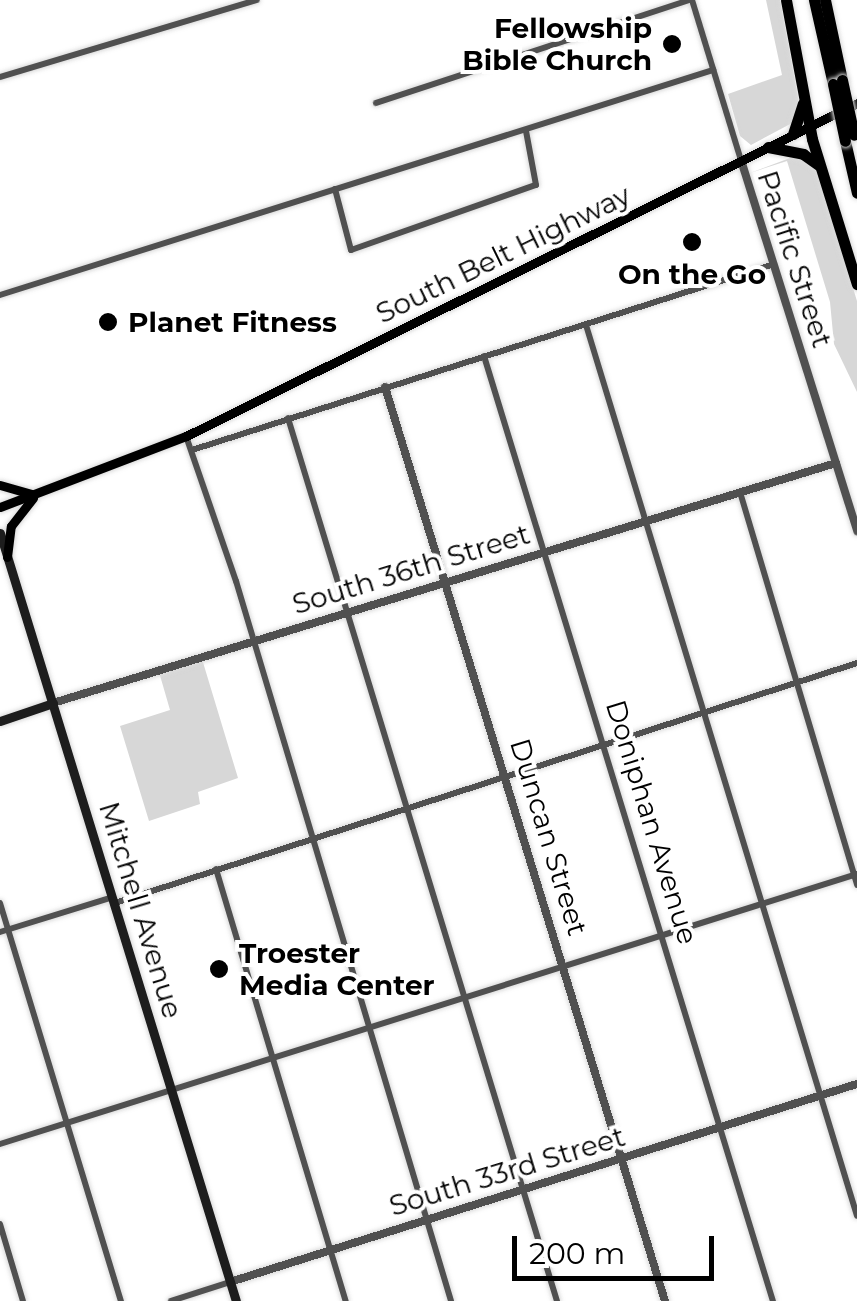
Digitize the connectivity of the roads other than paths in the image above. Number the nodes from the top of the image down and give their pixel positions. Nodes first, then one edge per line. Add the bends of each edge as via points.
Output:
1 (257, 0) edge
2 (691, 0) edge
3 (786, 0) edge
4 (814, 0) edge
5 (824, 0) edge
6 (713, 70) junction
7 (0, 77) edge
8 (838, 82) junction
9 (804, 100) junction
10 (376, 102) dead end
11 (857, 103) edge
12 (809, 126) junction
13 (525, 130) junction
14 (793, 134) junction
15 (852, 141) edge
16 (768, 147) junction
17 (740, 160) junction
18 (820, 166) junction
19 (335, 189) junction
20 (857, 194) edge
21 (774, 264) junction
22 (857, 284) edge
23 (0, 295) edge
24 (586, 324) junction
25 (484, 356) junction
26 (384, 387) junction
27 (288, 418) junction
28 (186, 436) junction
29 (192, 450) junction
30 (836, 464) junction
31 (0, 485) edge
32 (740, 492) junction
33 (40, 494) junction
34 (0, 507) edge
35 (644, 522) junction
36 (857, 531) edge
37 (0, 533) edge
38 (0, 547) edge
39 (546, 552) junction
40 (8, 557) junction
41 (447, 582) junction
42 (349, 613) junction
43 (253, 639) junction
44 (857, 663) edge
45 (797, 683) junction
46 (53, 703) junction
47 (702, 713) junction
48 (0, 721) edge
49 (604, 744) junction
50 (508, 775) junction
51 (407, 806) junction
52 (312, 837) junction
53 (216, 869) junction
54 (856, 874) edge
55 (857, 884) edge
56 (114, 900) junction
57 (0, 903) edge
58 (760, 906) junction
59 (4, 931) edge
60 (663, 936) junction
61 (564, 968) junction
62 (466, 998) junction
63 (370, 1028) junction
64 (273, 1058) junction
65 (857, 1084) edge
66 (173, 1090) junction
67 (818, 1096) junction
68 (67, 1123) junction
69 (722, 1127) junction
70 (0, 1144) edge
71 (622, 1159) junction
72 (524, 1190) junction
73 (857, 1216) edge
74 (427, 1220) junction
75 (0, 1224) edge
76 (331, 1249) junction
77 (230, 1282) junction
78 (23, 1301) edge
79 (121, 1301) edge
80 (171, 1301) edge
81 (236, 1301) edge
82 (346, 1301) edge
83 (451, 1301) edge
84 (558, 1301) edge
85 (665, 1301) edge
86 (773, 1301) edge

1 - 7 street
2 - 6 street, Pacific Street
2 - 10 street
3 - 9 highway
4 - 8 highway
5 - 8 highway
6 - 13 street
6 - 17 street, Pacific Street
8 - 15 highway, bridge
9 - 12 highway
9 - 14 highway
11 - 12 main road, South Belt Highway
12 - 14 main road, South Belt Highway
12 - 18 highway
13 - 19 street
13 - 19 street via 536,185 351,250
14 - 16 main road, South Belt Highway
15 - 20 highway
16 - 17 main road, South Belt Highway
16 - 18 highway via 803,154
17 - 21 street, Pacific Street
17 - 28 main road, South Belt Highway
18 - 22 highway
19 - 23 street
21 - 24 street
21 - 30 street, Pacific Street
24 - 25 street
24 - 35 street
25 - 26 street
25 - 39 street, Doniphan Avenue
26 - 27 street
26 - 41 street, Duncan Street
27 - 29 street
27 - 42 street
28 - 29 street
28 - 33 main road, South Belt Highway
29 - 43 street
30 - 32 street, South 36th Street
30 - 36 street, Pacific Street
31 - 33 main road
32 - 35 street, South 36th Street
32 - 45 street
33 - 34 main road, South Belt Highway
33 - 40 main road via 16,516
35 - 39 street, South 36th Street
35 - 47 street
37 - 40 main road, Mitchell Avenue
38 - 40 main road
39 - 41 street, South 36th Street
39 - 49 street, Doniphan Avenue
40 - 46 main road, Mitchell Avenue
41 - 42 street, South 36th Street
41 - 50 street, Duncan Street
42 - 43 street, South 36th Street
42 - 51 street
43 - 46 street, South 36th Street
43 - 52 street
44 - 45 street
45 - 47 street
45 - 54 street
46 - 48 main road, South 36th Street
46 - 56 main road, Mitchell Avenue
47 - 49 street
47 - 58 street
49 - 50 street
49 - 60 street, Doniphan Avenue
50 - 51 street
50 - 61 street, Duncan Street
51 - 52 street
51 - 62 street
52 - 53 street
52 - 63 street
53 - 56 street
53 - 64 street
54 - 55 street
54 - 58 street
56 - 59 street
56 - 66 main road, Mitchell Avenue
57 - 59 street
58 - 60 street
58 - 67 street
59 - 68 street
60 - 61 street
60 - 69 street, Doniphan Avenue
61 - 62 street
61 - 71 street, Duncan Street
62 - 63 street
62 - 72 street
63 - 64 street
63 - 74 street
64 - 66 street
64 - 76 street
65 - 67 street, South 33rd Street
66 - 68 street
66 - 77 main road, Mitchell Avenue
67 - 69 street, South 33rd Street
67 - 73 street
68 - 70 street
68 - 79 street
69 - 71 street, South 33rd Street
69 - 86 street, Doniphan Avenue
71 - 72 street, South 33rd Street
71 - 85 street, Duncan Street
72 - 74 street, South 33rd Street
72 - 84 street
74 - 76 street, South 33rd Street
74 - 83 street
75 - 78 street
76 - 77 street, South 33rd Street
76 - 82 street
77 - 80 street, South 33rd Street
77 - 81 main road, Mitchell Avenue

